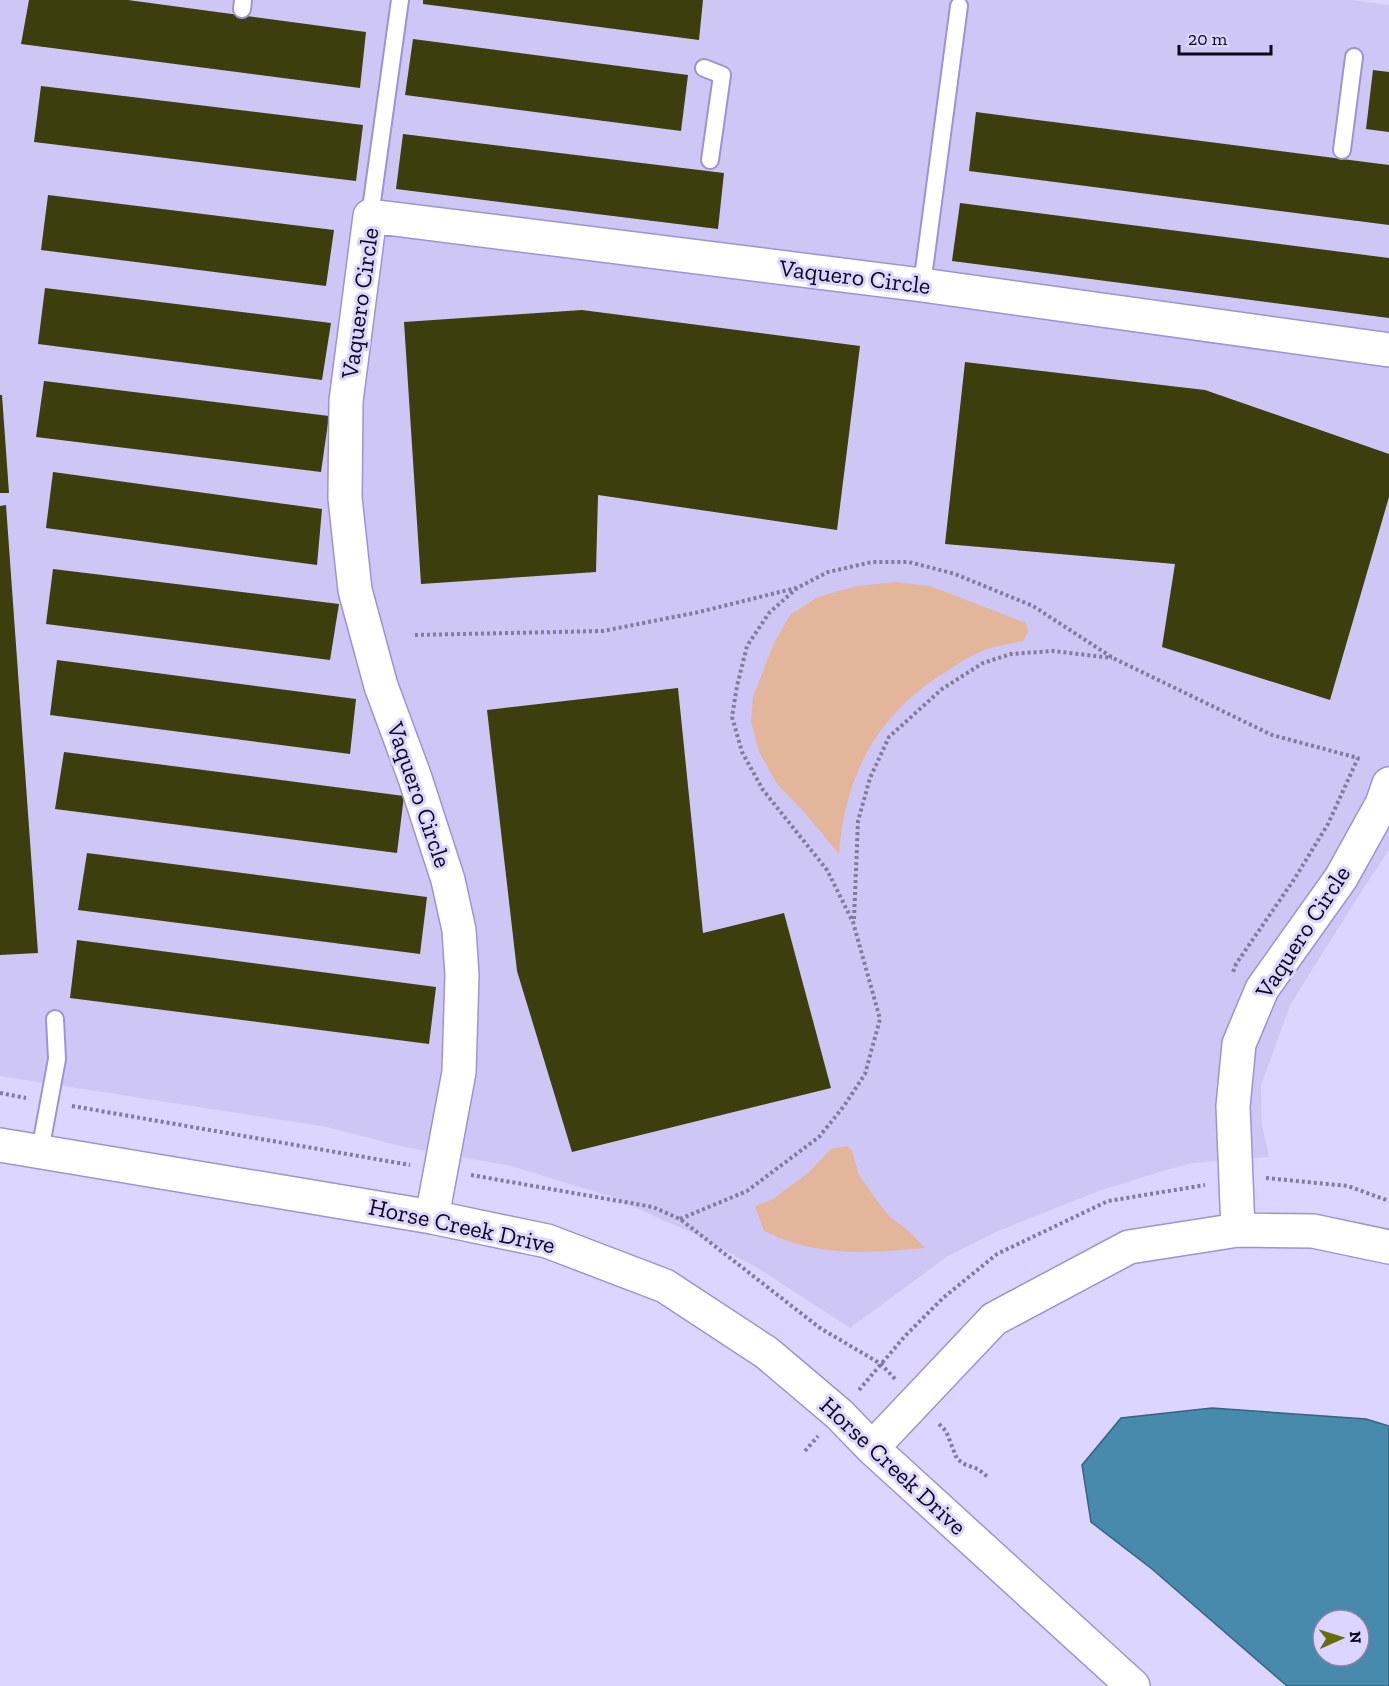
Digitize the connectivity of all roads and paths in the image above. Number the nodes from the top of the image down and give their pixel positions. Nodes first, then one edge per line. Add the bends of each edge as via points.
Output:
1 (400, 0) edge
2 (959, 6) dead end
3 (1354, 57) dead end
4 (704, 68) dead end
5 (1342, 150) dead end
6 (710, 160) dead end
7 (370, 216) junction
8 (922, 285) junction
9 (1389, 350) edge
10 (797, 588) junction
11 (415, 635) dead end
12 (1113, 658) junction
13 (1389, 784) edge
14 (853, 922) junction
15 (1229, 982) dead end
16 (55, 1019) dead end
17 (0, 1144) edge
18 (40, 1151) junction
19 (432, 1217) junction
20 (680, 1218) dead end
21 (1238, 1230) junction
22 (1389, 1247) edge
23 (872, 1448) junction
24 (1133, 1686) edge

1 - 7 lane
2 - 8 lane
3 - 5 lane
4 - 6 lane via 722,75
7 - 8 street, Vaquero Circle
7 - 19 street, Vaquero Circle via 346,400 345,498 355,590 381,686 448,880 459,930 459,1072
8 - 9 street, Vaquero Circle
10 - 11 path via 603,631
10 - 12 path via 828,572 872,562 909,562 955,574 1033,606
10 - 14 path via 769,613 747,646 732,717 742,752 763,790 827,870
12 - 14 path via 1053,651 1011,654 983,663 942,689 889,737 870,778 858,821
12 - 15 path via 1272,735 1358,758 1328,824 1236,964
13 - 21 street, Vaquero Circle via 1341,878 1262,989 1239,1044 1233,1106
14 - 20 path via 880,1019 865,1074 819,1137 747,1191
16 - 18 lane via 57,1059
17 - 18 street, Horse Creek Drive
18 - 19 street, Horse Creek Drive
19 - 23 street, Horse Creek Drive via 547,1241 664,1286 767,1353 839,1414
21 - 22 street via 1313,1231
21 - 23 street via 1129,1247 994,1319
23 - 24 street, Horse Creek Drive

